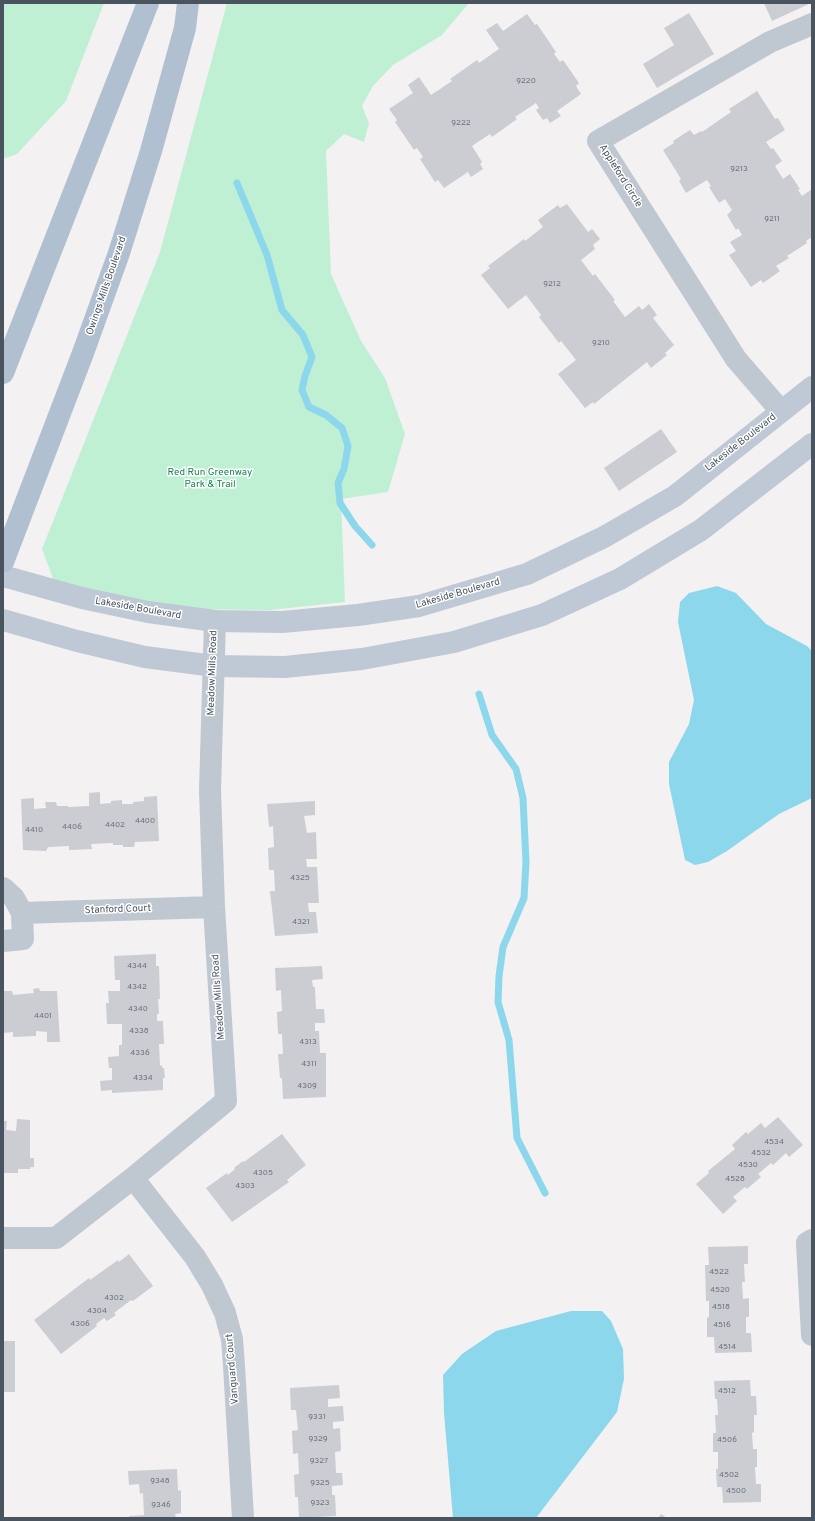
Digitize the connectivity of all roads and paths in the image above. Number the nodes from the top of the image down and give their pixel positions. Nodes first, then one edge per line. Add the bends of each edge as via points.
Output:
1 (148, 3) edge
2 (188, 3) edge
3 (812, 24) edge
4 (3, 373) edge
5 (812, 387) edge
6 (781, 411) junction
7 (812, 444) edge
8 (3, 562) edge
9 (3, 576) edge
10 (3, 620) edge
11 (215, 621) junction
12 (214, 666) junction
13 (3, 888) edge
14 (214, 907) junction
15 (22, 913) junction
16 (3, 941) edge
17 (133, 1178) junction
18 (3, 1238) edge
19 (812, 1240) edge
20 (812, 1335) edge
21 (242, 1518) edge

1 - 4 main road
2 - 8 main road, Owings Mills Boulevard via 185,28 119,253
3 - 6 street, Appleford Circle via 770,42 598,141 736,359
5 - 6 main road, Lakeside Boulevard
6 - 11 main road, Lakeside Boulevard via 675,496 604,537 527,574 419,606 282,622
7 - 12 main road via 701,530 620,579 542,615 454,642 362,659 285,667
9 - 11 main road, Lakeside Boulevard via 82,598 148,612
10 - 12 main road via 145,657
11 - 12 street, Meadow Mills Road
12 - 14 street, Meadow Mills Road via 210,790
13 - 15 street via 14,898
14 - 15 street, Stanford Court
14 - 17 street, Meadow Mills Road via 226,1101
15 - 16 street via 23,939
17 - 18 street, Meadow Mills Road via 56,1238
17 - 21 street, Vanguard Court via 195,1257 225,1313 232,1339
19 - 20 street via 808,1243

